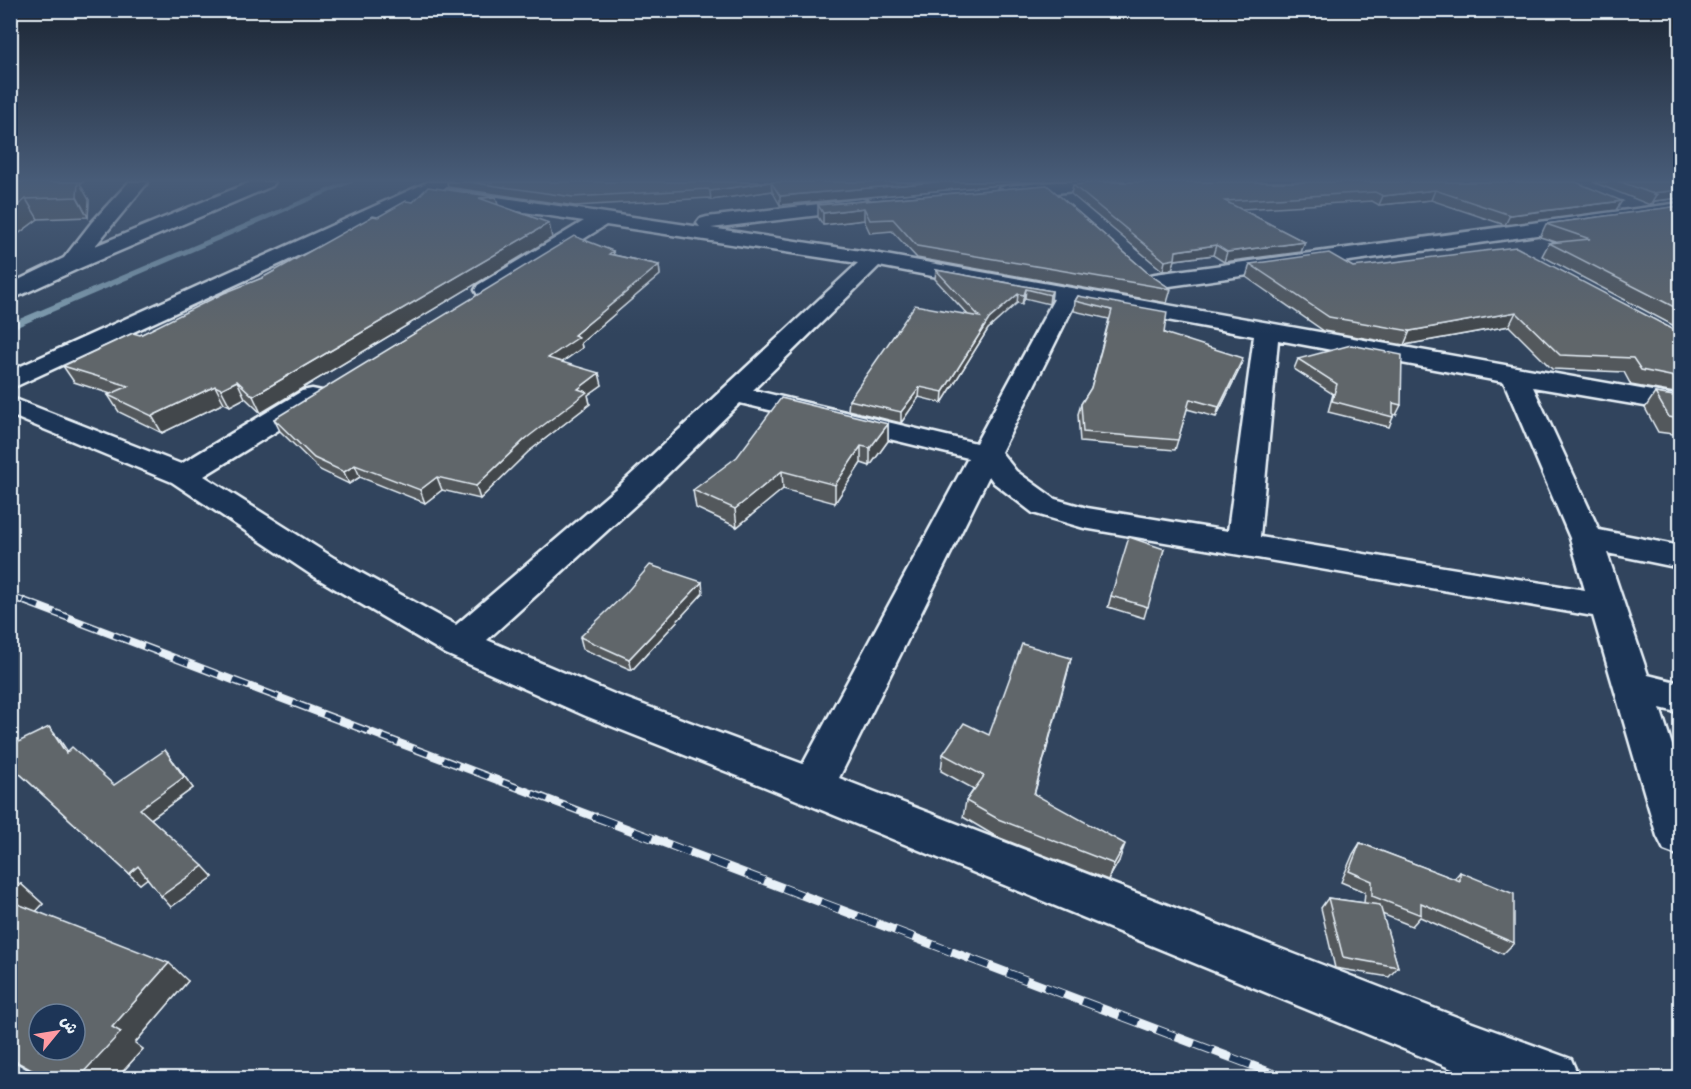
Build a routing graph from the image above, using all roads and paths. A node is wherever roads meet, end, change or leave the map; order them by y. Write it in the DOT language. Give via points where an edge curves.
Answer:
graph roads {
  1 [pos="94,233"];
  2 [pos="144,233"];
  3 [pos="331,233"];
  4 [pos="579,233"];
  5 [pos="699,233"];
  6 [pos="1507,233"];
  7 [pos="1484,236"];
  8 [pos="1515,252"];
  9 [pos="874,259"];
  10 [pos="72,263"];
  11 [pos="1138,265"];
  12 [pos="1155,281"];
  13 [pos="10,293"];
  14 [pos="1068,294"];
  15 [pos="465,303"];
  16 [pos="1202,318"];
  17 [pos="1267,330"];
  18 [pos="1515,376"];
  19 [pos="10,381"];
  20 [pos="334,383"];
  21 [pos="733,393"];
  22 [pos="1680,404"];
  23 [pos="10,405"];
  24 [pos="987,454"];
  25 [pos="183,476"];
  26 [pos="1586,538"];
  27 [pos="1243,545"];
  28 [pos="1680,557"];
  29 [pos="1608,606"];
  30 [pos="459,644"];
  31 [pos="1635,687"];
  32 [pos="1680,698"];
  33 [pos="813,787"];
  34 [pos="1680,837"];
  35 [pos="1552,1078"];
  1 -- 10 [label="street"];
  2 -- 10 [label="street"];
  3 -- 19 [label="street"];
  4 -- 15 [label="street"];
  5 -- 9 [label="street"];
  6 -- 7 [label="street"];
  7 -- 8 [label="street"];
  7 -- 12 [label="street"];
  9 -- 14 [label="street"];
  9 -- 21 [label="street"];
  10 -- 13 [label="street"];
  11 -- 12 [label="street"];
  12 -- 16 [label="street"];
  14 -- 16 [label="street"];
  14 -- 24 [label="street"];
  16 -- 17 [label="street"];
  17 -- 18 [label="street"];
  17 -- 27 [label="street"];
  18 -- 22 [label="street"];
  18 -- 26 [label="street"];
  20 -- 25 [label="street"];
  21 -- 24 [label="street"];
  21 -- 30 [label="street" via="633,491"];
  23 -- 25 [label="street"];
  24 -- 27 [label="street" via="1005,477 1044,506 1095,520"];
  24 -- 33 [label="street"];
  25 -- 30 [label="street" via="322,566"];
  26 -- 28 [label="street"];
  26 -- 29 [label="street"];
  27 -- 29 [label="street"];
  29 -- 31 [label="street"];
  30 -- 33 [label="street" via="600,705"];
  31 -- 32 [label="street"];
  31 -- 34 [label="street"];
  33 -- 35 [label="street"];
}
